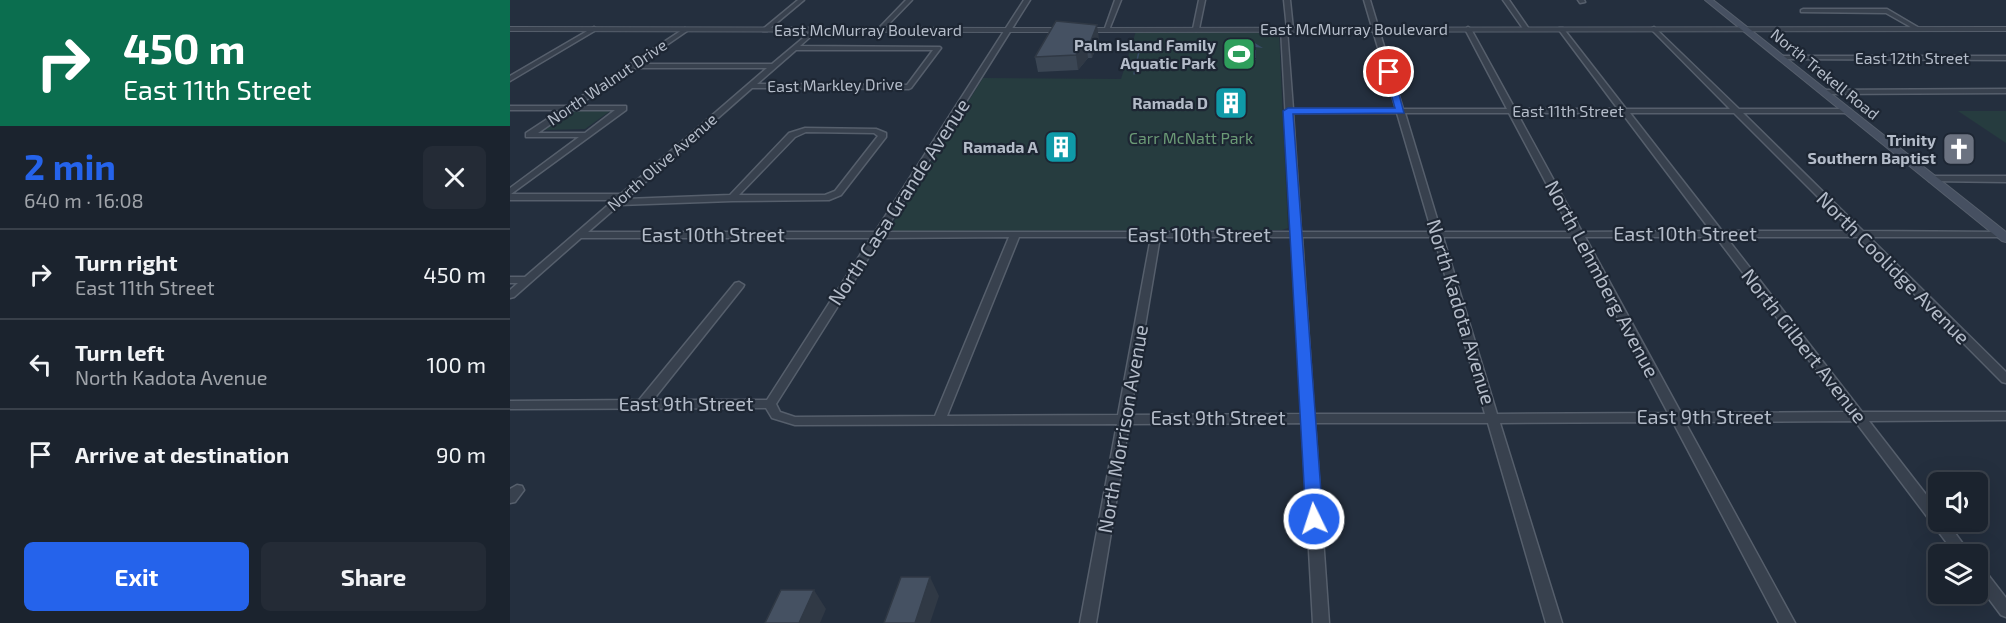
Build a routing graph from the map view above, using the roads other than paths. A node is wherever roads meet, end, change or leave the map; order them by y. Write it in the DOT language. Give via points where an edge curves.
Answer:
graph roads {
  1 [pos="801,0"];
  2 [pos="909,0"];
  3 [pos="1027,0"];
  4 [pos="1118,0"];
  5 [pos="1202,0"];
  6 [pos="1287,0"];
  7 [pos="1367,0"];
  8 [pos="1506,0"];
  9 [pos="1709,0"];
  10 [pos="1803,11"];
  11 [pos="510,29"];
  12 [pos="1196,29"];
  13 [pos="1287,29"];
  14 [pos="1377,29"];
  15 [pos="1468,29"];
  16 [pos="1526,29"];
  17 [pos="1561,29"];
  18 [pos="1653,29"];
  19 [pos="1746,29"];
  20 [pos="1918,29"];
  21 [pos="2006,29"];
  22 [pos="594,30"];
  23 [pos="685,30"];
  24 [pos="765,30"];
  25 [pos="815,30"];
  26 [pos="880,30"];
  27 [pos="1009,30"];
  28 [pos="1106,30"];
  29 [pos="794,48"];
  30 [pos="1782,58"];
  31 [pos="2006,58"];
  32 [pos="630,66"];
  33 [pos="773,66"];
  34 [pos="510,79"];
  35 [pos="750,86"];
  36 [pos="2006,91"];
  37 [pos="1824,92"];
  38 [pos="510,108"];
  39 [pos="568,108"];
  40 [pos="1288,111"];
  41 [pos="1401,111"];
  42 [pos="1512,111"];
  43 [pos="1623,111"];
  44 [pos="1734,111"];
  45 [pos="1847,111"];
  46 [pos="586,135"];
  47 [pos="2006,178"];
  48 [pos="1932,179"];
  49 [pos="510,192"];
  50 [pos="510,197"];
  51 [pos="732,198"];
  52 [pos="620,199"];
  53 [pos="1437,234"];
  54 [pos="1577,234"];
  55 [pos="1717,234"];
  56 [pos="1859,234"];
  57 [pos="878,235"];
  58 [pos="1015,235"];
  59 [pos="1156,235"];
  60 [pos="1298,235"];
  61 [pos="578,236"];
  62 [pos="2003,236"];
  63 [pos="510,280"];
  64 [pos="528,280"];
  65 [pos="739,285"];
  66 [pos="510,295"];
  67 [pos="2006,379"];
  68 [pos="643,404"];
  69 [pos="770,404"];
  70 [pos="510,405"];
  71 [pos="1859,416"];
  72 [pos="2006,416"];
  73 [pos="1492,417"];
  74 [pos="1676,417"];
  75 [pos="1308,418"];
  76 [pos="1125,419"];
  77 [pos="939,420"];
  78 [pos="1928,507"];
  79 [pos="1947,532"];
  80 [pos="1957,544"];
  81 [pos="1988,586"];
  82 [pos="2006,610"];
  83 [pos="1088,623"];
  84 [pos="1321,623"];
  85 [pos="1554,623"];
  86 [pos="1787,623"];
  1 -- 24 [label="street"];
  2 -- 26 [label="street"];
  3 -- 27 [label="street, North Casa Grande Avenue"];
  4 -- 28 [label="street"];
  5 -- 12 [label="street"];
  6 -- 13 [label="street"];
  7 -- 14 [label="street, North Kadota Avenue"];
  8 -- 16 [label="street"];
  9 -- 19 [label="main road, North Trekell Road"];
  10 -- 20 [label="street" via="1887,11"];
  11 -- 22 [label="street, East McMurray Boulevard"];
  12 -- 13 [label="street, East McMurray Boulevard"];
  12 -- 28 [label="street, East McMurray Boulevard"];
  13 -- 14 [label="street, East McMurray Boulevard"];
  13 -- 40 [label="street"];
  14 -- 15 [label="street, East McMurray Boulevard"];
  14 -- 41 [label="street, North Kadota Avenue"];
  15 -- 16 [label="street, East McMurray Boulevard"];
  15 -- 42 [label="street, North Lehmberg Avenue"];
  16 -- 17 [label="street, East McMurray Boulevard"];
  17 -- 18 [label="street, East McMurray Boulevard"];
  17 -- 43 [label="street, North Gilbert Avenue"];
  18 -- 19 [label="street, East McMurray Boulevard"];
  18 -- 44 [label="street, North Coolidge Avenue"];
  19 -- 20 [label="street, East McMurray Boulevard"];
  19 -- 30 [label="main road, North Trekell Road"];
  20 -- 21 [label="street, East McMurray Boulevard"];
  22 -- 23 [label="street, East McMurray Boulevard"];
  22 -- 34 [label="street"];
  23 -- 24 [label="street, East McMurray Boulevard"];
  23 -- 32 [label="street, North Walnut Drive"];
  24 -- 25 [label="street, East McMurray Boulevard"];
  25 -- 26 [label="street, East McMurray Boulevard"];
  25 -- 29 [label="street, North Olive Avenue"];
  26 -- 27 [label="street, East McMurray Boulevard"];
  27 -- 28 [label="street, East McMurray Boulevard"];
  27 -- 57 [label="street, North Casa Grande Avenue"];
  29 -- 33 [label="street, North Olive Avenue"];
  29 -- 35 [label="street, East Markley Drive" via="938,48 909,87"];
  30 -- 31 [label="street, East 12th Street"];
  30 -- 37 [label="main road, North Trekell Road"];
  32 -- 33 [label="street"];
  32 -- 39 [label="street, North Walnut Drive"];
  33 -- 35 [label="street, North Olive Avenue"];
  35 -- 52 [label="street, North Olive Avenue"];
  36 -- 37 [label="street"];
  37 -- 45 [label="main road, North Trekell Road"];
  38 -- 39 [label="street"];
  39 -- 46 [label="street, North Walnut Drive" via="623,108"];
  39 -- 46 [label="street, North Walnut Drive" via="529,135"];
  40 -- 41 [label="street, East 11th Street"];
  40 -- 60 [label="street"];
  41 -- 42 [label="street, East 11th Street"];
  41 -- 53 [label="street, North Kadota Avenue"];
  42 -- 43 [label="street, East 11th Street"];
  42 -- 54 [label="street, North Lehmberg Avenue"];
  43 -- 44 [label="street, East 11th Street"];
  43 -- 55 [label="street, North Gilbert Avenue"];
  44 -- 45 [label="street, East 11th Street"];
  44 -- 56 [label="street, North Coolidge Avenue"];
  45 -- 48 [label="main road, North Trekell Road"];
  46 -- 49 [label="street, North Walnut Drive"];
  47 -- 48 [label="street"];
  48 -- 62 [label="main road, North Trekell Road"];
  50 -- 52 [label="street"];
  51 -- 51 [label="street" via="826,198 838,193 883,135 876,131 798,132"];
  51 -- 52 [label="street"];
  52 -- 61 [label="street, North Olive Avenue"];
  53 -- 54 [label="street, East 10th Street"];
  53 -- 60 [label="street, East 10th Street"];
  53 -- 73 [label="street, North Kadota Avenue"];
  54 -- 55 [label="street, East 10th Street"];
  54 -- 74 [label="street, North Lehmberg Avenue"];
  55 -- 56 [label="street, East 10th Street"];
  55 -- 71 [label="street, North Gilbert Avenue"];
  56 -- 62 [label="street, East 10th Street"];
  56 -- 67 [label="street, North Coolidge Avenue"];
  57 -- 58 [label="street, East 10th Street"];
  57 -- 61 [label="street, East 10th Street"];
  57 -- 69 [label="street, North Casa Grande Avenue"];
  58 -- 59 [label="street, East 10th Street"];
  58 -- 77 [label="street"];
  59 -- 60 [label="street, East 10th Street"];
  59 -- 76 [label="street, North Morrison Avenue"];
  60 -- 75 [label="street"];
  61 -- 64 [label="street, North Olive Avenue"];
  63 -- 64 [label="street"];
  64 -- 66 [label="street, North Olive Avenue"];
  65 -- 68 [label="street"];
  68 -- 69 [label="street, East 9th Street"];
  68 -- 70 [label="street, East 9th Street"];
  69 -- 77 [label="street, East 9th Street" via="777,415 795,421"];
  71 -- 72 [label="street, East 9th Street"];
  71 -- 74 [label="street, East 9th Street"];
  71 -- 78 [label="street, North Gilbert Avenue"];
  73 -- 74 [label="street, East 9th Street"];
  73 -- 75 [label="street, East 9th Street"];
  73 -- 85 [label="street, North Kadota Avenue"];
  74 -- 86 [label="street, North Lehmberg Avenue"];
  75 -- 76 [label="street, East 9th Street"];
  75 -- 84 [label="street"];
  76 -- 77 [label="street, East 9th Street"];
  76 -- 83 [label="street, North Morrison Avenue"];
  79 -- 80 [label="street, North Gilbert Avenue"];
  81 -- 82 [label="street"];
}
